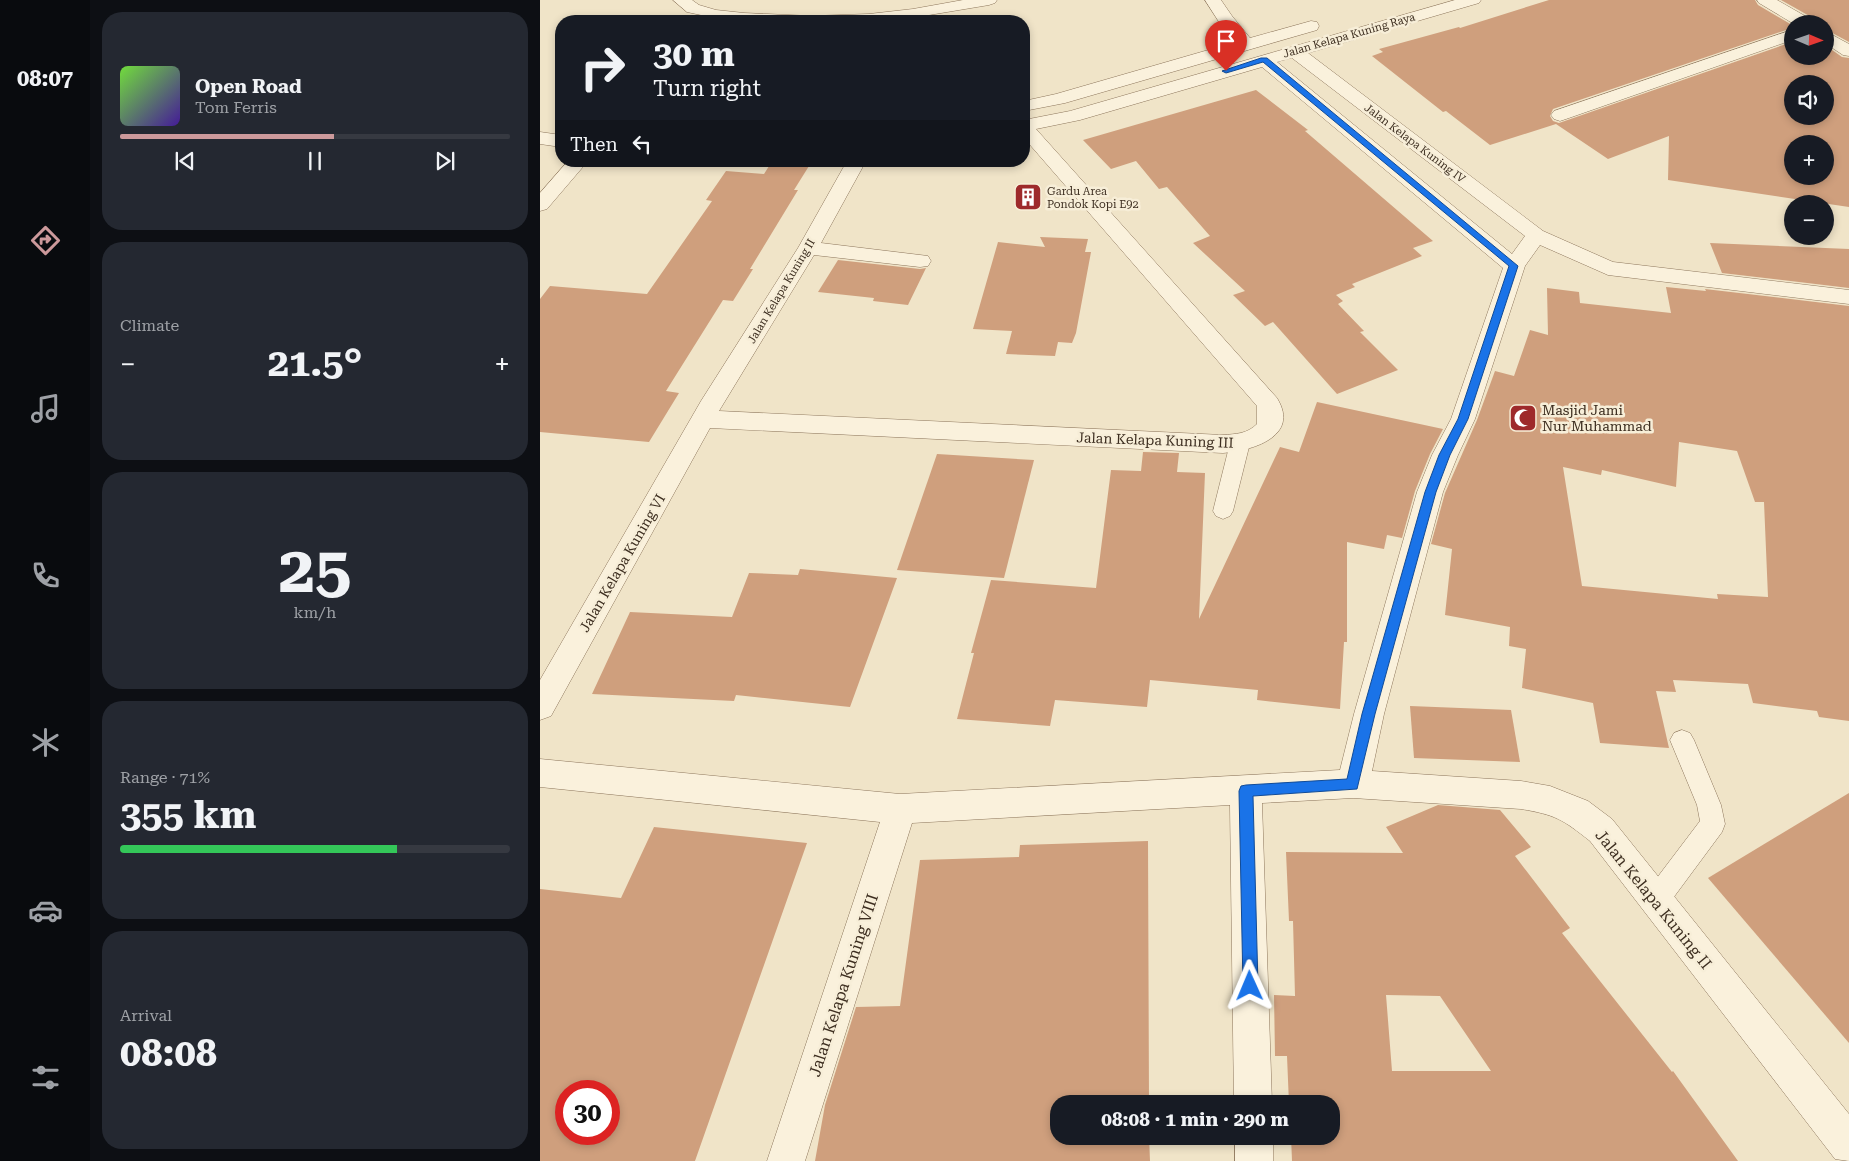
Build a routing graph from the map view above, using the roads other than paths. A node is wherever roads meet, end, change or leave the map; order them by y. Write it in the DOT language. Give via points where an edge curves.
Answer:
graph roads {
  1 [pos="681,0"];
  2 [pos="989,0"];
  3 [pos="1213,0"];
  4 [pos="1473,0"];
  5 [pos="1766,0"];
  6 [pos="716,15"];
  7 [pos="899,15"];
  8 [pos="1791,15"];
  9 [pos="1330,21"];
  10 [pos="1784,38"];
  11 [pos="1834,42"];
  12 [pos="1246,44"];
  13 [pos="1294,51"];
  14 [pos="1849,51"];
  15 [pos="1264,60"];
  16 [pos="1030,105"];
  17 [pos="1560,115"];
  18 [pos="1030,125"];
  19 [pos="1030,133"];
  20 [pos="540,138"];
  21 [pos="555,140"];
  22 [pos="574,167"];
  23 [pos="854,167"];
  24 [pos="540,205"];
  25 [pos="1536,235"];
  26 [pos="808,248"];
  27 [pos="920,261"];
  28 [pos="1514,266"];
  29 [pos="1849,297"];
  30 [pos="704,419"];
  31 [pos="1240,443"];
  32 [pos="1223,511"];
  33 [pos="540,707"];
  34 [pos="1682,740"];
  35 [pos="540,773"];
  36 [pos="1352,784"];
  37 [pos="1246,791"];
  38 [pos="900,809"];
  39 [pos="1656,900"];
  40 [pos="1253,1095"];
  41 [pos="1254,1145"];
  42 [pos="1849,1145"];
  43 [pos="786,1161"];
  44 [pos="1254,1161"];
  1 -- 6 [label="street" via="697,12"];
  2 -- 7 [label="street"];
  3 -- 12 [label="street"];
  4 -- 13 [label="street, Jalan Kelapa Kuning Raya"];
  5 -- 8 [label="street"];
  9 -- 12 [label="street, Jalan Kelapa Kuning Raya"];
  10 -- 17 [label="street"];
  11 -- 14 [label="street"];
  12 -- 16 [label="street, Jalan Kelapa Kuning Raya" via="1060,99"];
  13 -- 15 [label="street, Jalan Kelapa Kuning Raya"];
  13 -- 25 [label="street, Jalan Kelapa Kuning IV"];
  15 -- 18 [label="street, Jalan Kelapa Kuning Raya" via="1073,116"];
  15 -- 28 [label="street"];
  19 -- 31 [label="street, Jalan Kelapa Kuning III" via="1269,404 1272,414 1270,426 1253,440"];
  20 -- 21 [label="street"];
  22 -- 24 [label="street"];
  23 -- 26 [label="street, Jalan Kelapa Kuning II"];
  25 -- 28 [label="street"];
  25 -- 29 [label="street, Jalan Kelapa Kuning IV" via="1608,268"];
  26 -- 27 [label="street"];
  26 -- 30 [label="street, Jalan Kelapa Kuning II"];
  28 -- 36 [label="street" via="1463,419 1430,492"];
  30 -- 31 [label="street, Jalan Kelapa Kuning III"];
  30 -- 33 [label="street, Jalan Kelapa Kuning VI"];
  31 -- 32 [label="lane"];
  34 -- 39 [label="lane" via="1714,824"];
  35 -- 38 [label="street, Jalan Kelapa Kuning II"];
  36 -- 37 [label="street, Jalan Kelapa Kuning II"];
  36 -- 39 [label="street, Jalan Kelapa Kuning II" via="1521,795 1550,800 1577,811 1601,830"];
  37 -- 38 [label="street, Jalan Kelapa Kuning II"];
  37 -- 40 [label="street"];
  38 -- 43 [label="street, Jalan Kelapa Kuning VIII"];
  39 -- 42 [label="street, Jalan Kelapa Kuning II"];
  41 -- 44 [label="street"];
}
